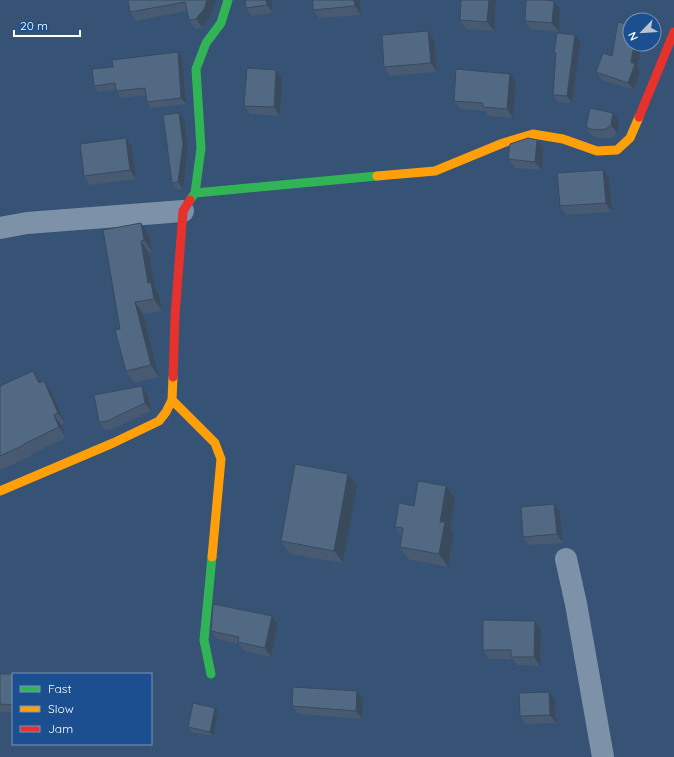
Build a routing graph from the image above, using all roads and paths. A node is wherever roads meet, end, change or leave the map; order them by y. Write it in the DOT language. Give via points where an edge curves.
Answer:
graph roads {
  1 [pos="228,0"];
  2 [pos="674,32"];
  3 [pos="194,193"];
  4 [pos="183,211"];
  5 [pos="0,228"];
  6 [pos="172,400"];
  7 [pos="0,491"];
  8 [pos="566,559"];
  9 [pos="211,674"];
  10 [pos="603,757"];
  1 -- 3 [label="street" via="221,23 206,43 196,69 201,148"];
  2 -- 3 [label="street" via="630,138 617,150 597,151 563,139 533,134 503,143 435,171"];
  3 -- 4 [label="street"];
  4 -- 5 [label="street" via="27,223"];
  4 -- 6 [label="street"];
  6 -- 7 [label="street" via="159,421"];
  6 -- 9 [label="street" via="216,443 221,459 204,640"];
  8 -- 10 [label="street"];
}
